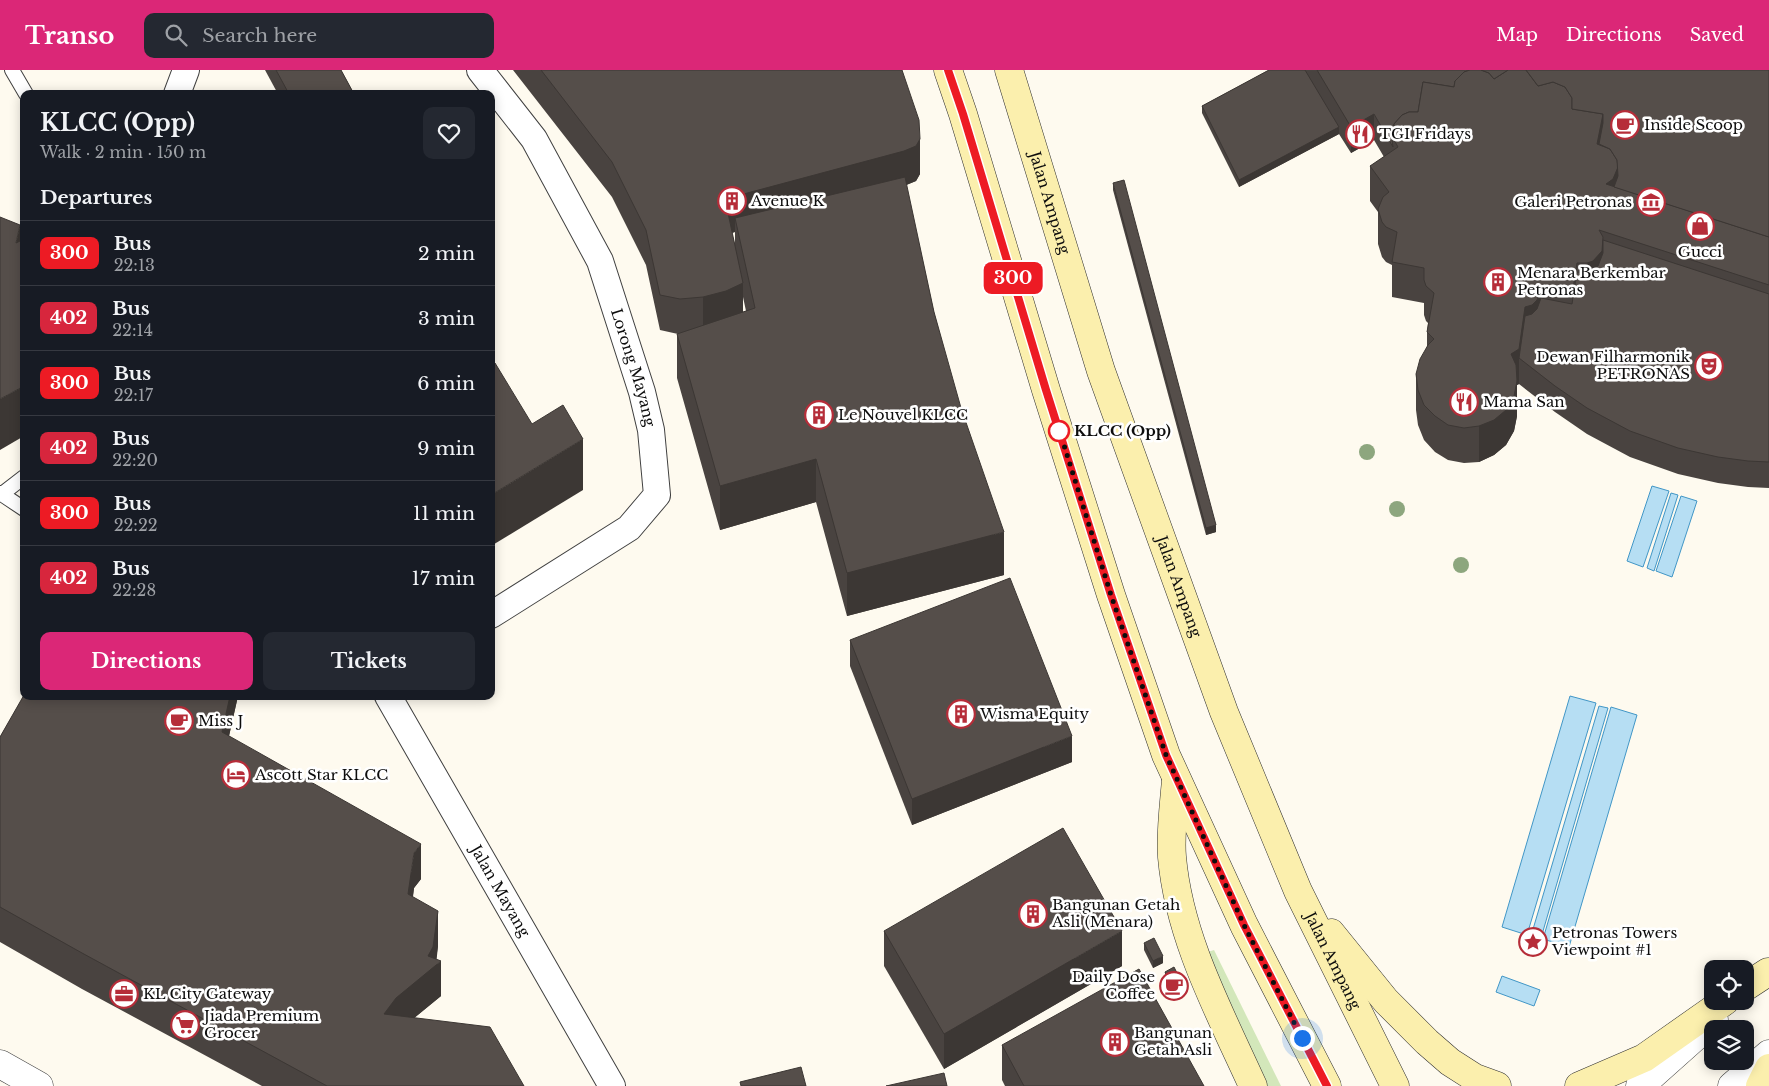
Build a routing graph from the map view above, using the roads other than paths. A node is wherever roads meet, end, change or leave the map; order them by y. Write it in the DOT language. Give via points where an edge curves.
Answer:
graph roads {
  1 [pos="12,70"];
  2 [pos="186,70"];
  3 [pos="480,70"];
  4 [pos="948,70"];
  5 [pos="1009,70"];
  6 [pos="24,90"];
  7 [pos="178,90"];
  8 [pos="20,480"];
  9 [pos="1,493"];
  10 [pos="20,507"];
  11 [pos="495,612"];
  12 [pos="390,700"];
  13 [pos="1176,777"];
  14 [pos="1298,891"];
  15 [pos="1768,971"];
  16 [pos="1754,981"];
  17 [pos="1754,984"];
  18 [pos="1712,1010"];
  19 [pos="1725,1010"];
  20 [pos="1769,1054"];
  21 [pos="0,1064"];
  22 [pos="1769,1068"];
  23 [pos="39,1086"];
  24 [pos="612,1086"];
  25 [pos="1253,1086"];
  26 [pos="1327,1086"];
  27 [pos="1395,1086"];
  28 [pos="1497,1086"];
  29 [pos="1579,1086"];
  30 [pos="1640,1086"];
  31 [pos="1732,1086"];
  32 [pos="1760,1086"];
  1 -- 6 [label="lane"];
  2 -- 7 [label="street"];
  3 -- 11 [label="street, Lorong Mayang" via="534,139 600,261 642,392 649,421 657,495 629,528"];
  4 -- 13 [label="main road" via="1111,595"];
  5 -- 14 [label="main road, Jalan Ampang" via="1101,371 1224,712"];
  8 -- 9 [label="lane"];
  9 -- 10 [label="lane"];
  12 -- 24 [label="street, Jalan Mayang"];
  13 -- 25 [label="main road" via="1172,855 1178,899 1200,968"];
  13 -- 26 [label="main road" via="1244,925"];
  14 -- 27 [label="main road, Jalan Ampang"];
  14 -- 28 [label="main road" via="1386,1001 1410,1026 1450,1062 1475,1078"];
  15 -- 16 [label="main road"];
  15 -- 17 [label="street"];
  18 -- 29 [label="main road" via="1644,1058"];
  19 -- 30 [label="street"];
  20 -- 31 [label="street"];
  21 -- 23 [label="street"];
  22 -- 32 [label="main road"];
}
